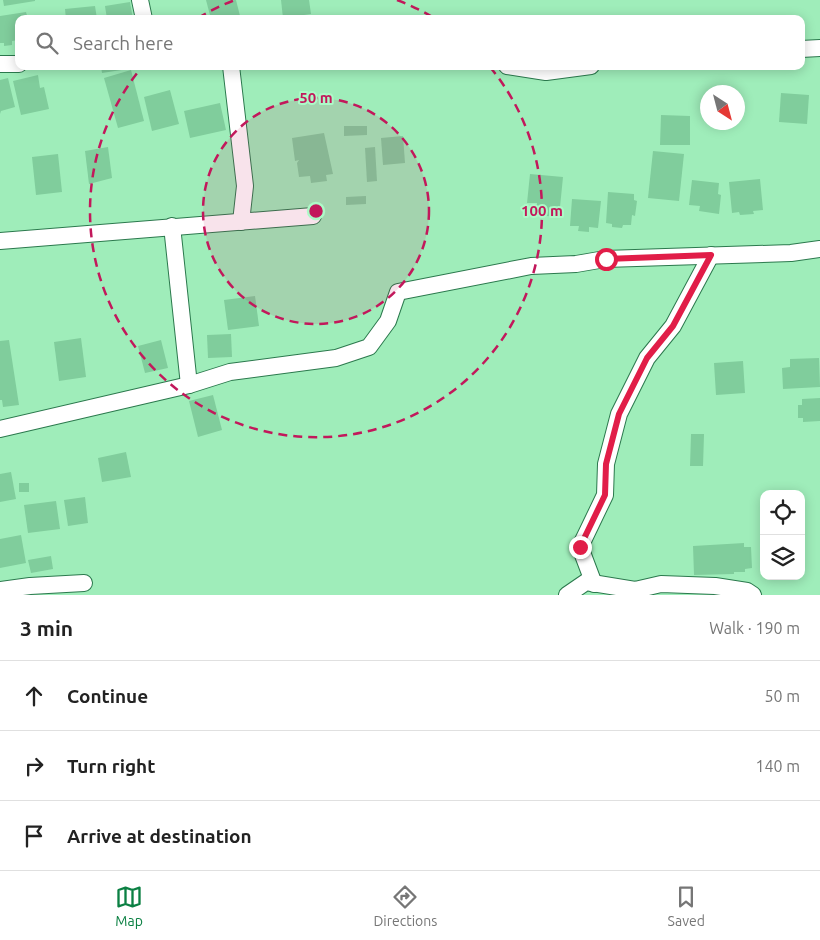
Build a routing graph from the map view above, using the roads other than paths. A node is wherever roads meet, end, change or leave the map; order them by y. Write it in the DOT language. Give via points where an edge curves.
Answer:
graph roads {
  1 [pos="140,0"];
  2 [pos="143,15"];
  3 [pos="820,48"];
  4 [pos="805,49"];
  5 [pos="0,64"];
  6 [pos="15,64"];
  7 [pos="231,70"];
  8 [pos="533,70"];
  9 [pos="561,70"];
  10 [pos="313,216"];
  11 [pos="241,222"];
  12 [pos="172,226"];
  13 [pos="0,241"];
  14 [pos="820,249"];
  15 [pos="711,255"];
  16 [pos="189,385"];
  17 [pos="0,429"];
  18 [pos="84,583"];
  19 [pos="594,584"];
  20 [pos="0,590"];
  21 [pos="567,595"];
  22 [pos="753,595"];
  1 -- 2 [label="street"];
  3 -- 4 [label="street"];
  5 -- 6 [label="street"];
  7 -- 11 [label="street" via="245,186"];
  8 -- 9 [label="street"];
  10 -- 11 [label="street"];
  11 -- 12 [label="street"];
  12 -- 13 [label="street"];
  12 -- 16 [label="street"];
  14 -- 15 [label="street"];
  15 -- 16 [label="street" via="531,266 398,292 388,321 369,347 336,358 230,372"];
  15 -- 19 [label="street" via="673,326 647,358 619,414 606,464 605,495 580,547"];
  16 -- 17 [label="street"];
  18 -- 20 [label="street"];
  19 -- 21 [label="street" via="586,582"];
  19 -- 22 [label="street" via="634,590 661,584 715,586 747,591"];
}
